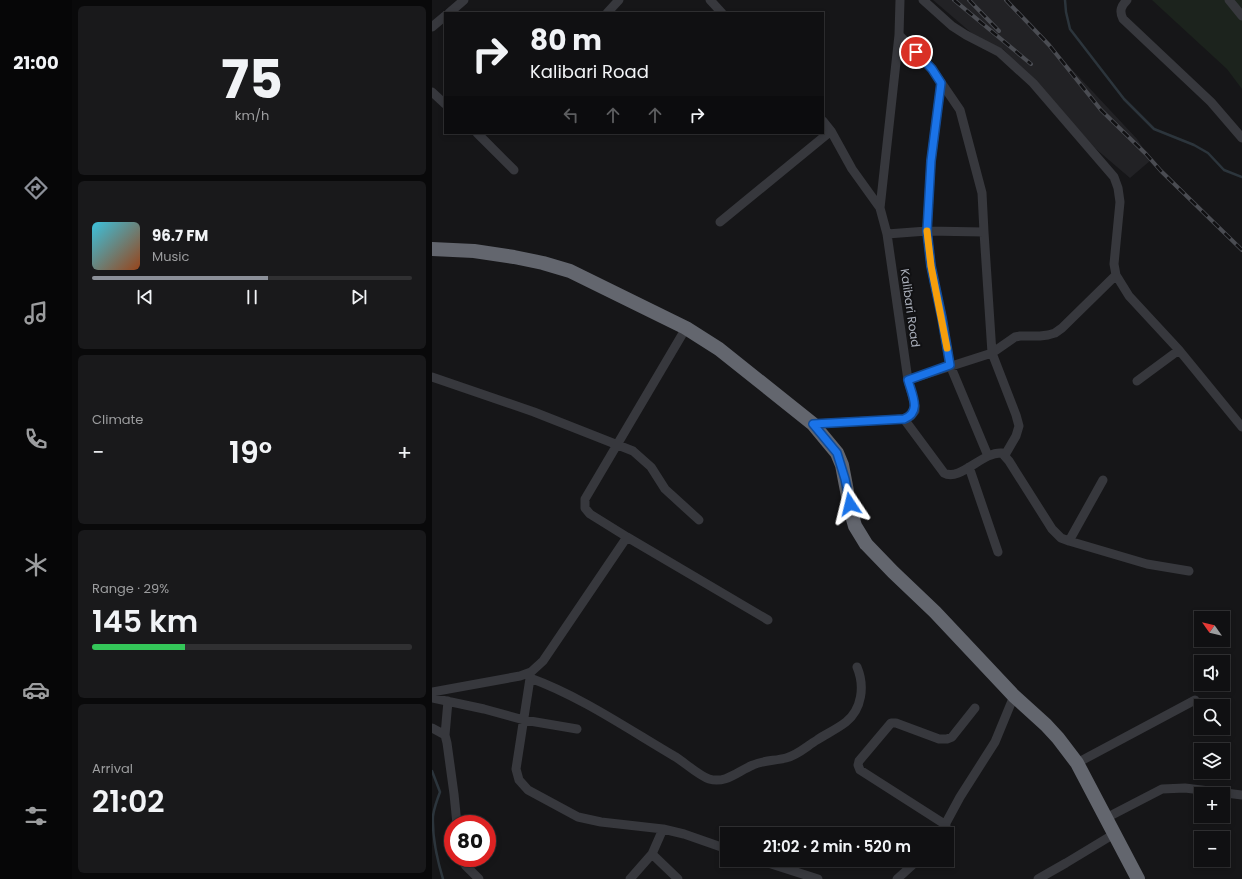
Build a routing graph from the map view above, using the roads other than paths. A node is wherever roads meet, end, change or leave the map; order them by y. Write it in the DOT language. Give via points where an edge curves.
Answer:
graph roads {
  1 [pos="464,0"];
  2 [pos="619,0"];
  3 [pos="710,0"];
  4 [pos="900,0"];
  5 [pos="923,0"];
  6 [pos="1127,0"];
  7 [pos="1229,0"];
  8 [pos="450,12"];
  9 [pos="608,12"];
  10 [pos="721,12"];
  11 [pos="1242,16"];
  12 [pos="444,17"];
  13 [pos="432,27"];
  14 [pos="899,35"];
  15 [pos="941,83"];
  16 [pos="432,92"];
  17 [pos="444,103"];
  18 [pos="824,122"];
  19 [pos="831,131"];
  20 [pos="478,134"];
  21 [pos="1242,138"];
  22 [pos="514,170"];
  23 [pos="880,208"];
  24 [pos="720,222"];
  25 [pos="927,231"];
  26 [pos="984,232"];
  27 [pos="887,234"];
  28 [pos="432,249"];
  29 [pos="1116,275"];
  30 [pos="686,328"];
  31 [pos="1179,350"];
  32 [pos="992,353"];
  33 [pos="950,365"];
  34 [pos="432,377"];
  35 [pos="908,380"];
  36 [pos="1137,382"];
  37 [pos="904,419"];
  38 [pos="813,424"];
  39 [pos="1242,427"];
  40 [pos="618,444"];
  41 [pos="988,456"];
  42 [pos="1005,456"];
  43 [pos="969,467"];
  44 [pos="1103,480"];
  45 [pos="699,520"];
  46 [pos="627,537"];
  47 [pos="1069,541"];
  48 [pos="998,552"];
  49 [pos="1189,571"];
  50 [pos="768,620"];
  51 [pos="857,668"];
  52 [pos="530,675"];
  53 [pos="432,692"];
  54 [pos="1014,696"];
  55 [pos="432,698"];
  56 [pos="1194,700"];
  57 [pos="448,701"];
  58 [pos="975,708"];
  59 [pos="524,720"];
  60 [pos="432,728"];
  61 [pos="577,729"];
  62 [pos="445,735"];
  63 [pos="1077,763"];
  64 [pos="1242,795"];
  65 [pos="456,815"];
  66 [pos="1106,818"];
  67 [pos="946,825"];
  68 [pos="663,829"];
  69 [pos="1114,834"];
  70 [pos="720,847"];
  71 [pos="652,854"];
  72 [pos="467,867"];
  73 [pos="781,867"];
  74 [pos="910,867"];
  75 [pos="479,879"];
  76 [pos="630,879"];
  77 [pos="678,879"];
  78 [pos="818,879"];
  79 [pos="897,879"];
  80 [pos="1038,879"];
  81 [pos="1138,879"];
  1 -- 8 [label="street"];
  2 -- 9 [label="street"];
  3 -- 10 [label="street"];
  4 -- 14 [label="street"];
  5 -- 29 [label="street" via="952,26 999,52 1033,83 1114,177 1120,202 1114,264"];
  6 -- 21 [label="street" via="1121,6 1122,19 1211,102"];
  7 -- 11 [label="street"];
  12 -- 13 [label="street"];
  14 -- 15 [label="street" via="923,58"];
  14 -- 23 [label="street"];
  15 -- 25 [label="street" via="931,161"];
  15 -- 26 [label="street" via="960,110 982,192"];
  16 -- 17 [label="street"];
  18 -- 19 [label="street, Kalibari Road"];
  19 -- 23 [label="street, Kalibari Road" via="852,169"];
  19 -- 24 [label="street"];
  20 -- 22 [label="street"];
  23 -- 27 [label="street, Kalibari Road"];
  25 -- 26 [label="street"];
  25 -- 27 [label="street"];
  25 -- 33 [label="street"];
  26 -- 32 [label="street"];
  27 -- 35 [label="street, Kalibari Road"];
  28 -- 30 [label="highway" via="474,251 514,257 563,269"];
  29 -- 31 [label="street" via="1129,296"];
  29 -- 32 [label="street" via="1055,333 1020,336"];
  30 -- 38 [label="highway" via="719,349"];
  30 -- 40 [label="street"];
  31 -- 36 [label="street"];
  31 -- 39 [label="street"];
  32 -- 33 [label="street"];
  32 -- 42 [label="street" via="1019,426"];
  33 -- 35 [label="street"];
  33 -- 41 [label="street"];
  34 -- 40 [label="street"];
  35 -- 37 [label="street, Kalibari Road" via="915,406 911,416"];
  37 -- 38 [label="street"];
  37 -- 43 [label="street" via="948,476"];
  38 -- 54 [label="highway" via="837,453 855,526 866,544"];
  40 -- 45 [label="street" via="644,459 665,489"];
  40 -- 46 [label="street" via="585,499 585,508 590,514"];
  41 -- 42 [label="street" via="998,453"];
  41 -- 43 [label="street"];
  42 -- 47 [label="street" via="1052,529 1061,538"];
  43 -- 48 [label="street"];
  44 -- 47 [label="street"];
  46 -- 50 [label="street"];
  46 -- 52 [label="street" via="543,661"];
  47 -- 49 [label="street" via="1147,564"];
  51 -- 52 [label="street" via="862,683 860,701 857,709 845,723 797,754 752,765 727,779 718,781 707,779 680,759"];
  52 -- 53 [label="street"];
  52 -- 59 [label="street"];
  54 -- 63 [label="highway" via="1050,730"];
  54 -- 67 [label="street" via="995,742 960,797"];
  55 -- 57 [label="street"];
  56 -- 63 [label="street"];
  57 -- 59 [label="street"];
  57 -- 62 [label="street"];
  58 -- 67 [label="street" via="952,737 947,739 896,723 891,724 859,761 860,770"];
  59 -- 61 [label="street"];
  59 -- 68 [label="street" via="516,769 519,780 528,790 578,817"];
  60 -- 62 [label="street"];
  62 -- 65 [label="street"];
  63 -- 66 [label="highway"];
  64 -- 66 [label="street" via="1185,788 1162,790"];
  66 -- 69 [label="highway"];
  68 -- 70 [label="street"];
  68 -- 71 [label="street"];
  69 -- 80 [label="street"];
  69 -- 81 [label="highway"];
  71 -- 76 [label="street"];
  71 -- 77 [label="street"];
  72 -- 75 [label="street"];
  73 -- 78 [label="street"];
  74 -- 79 [label="street"];
}
